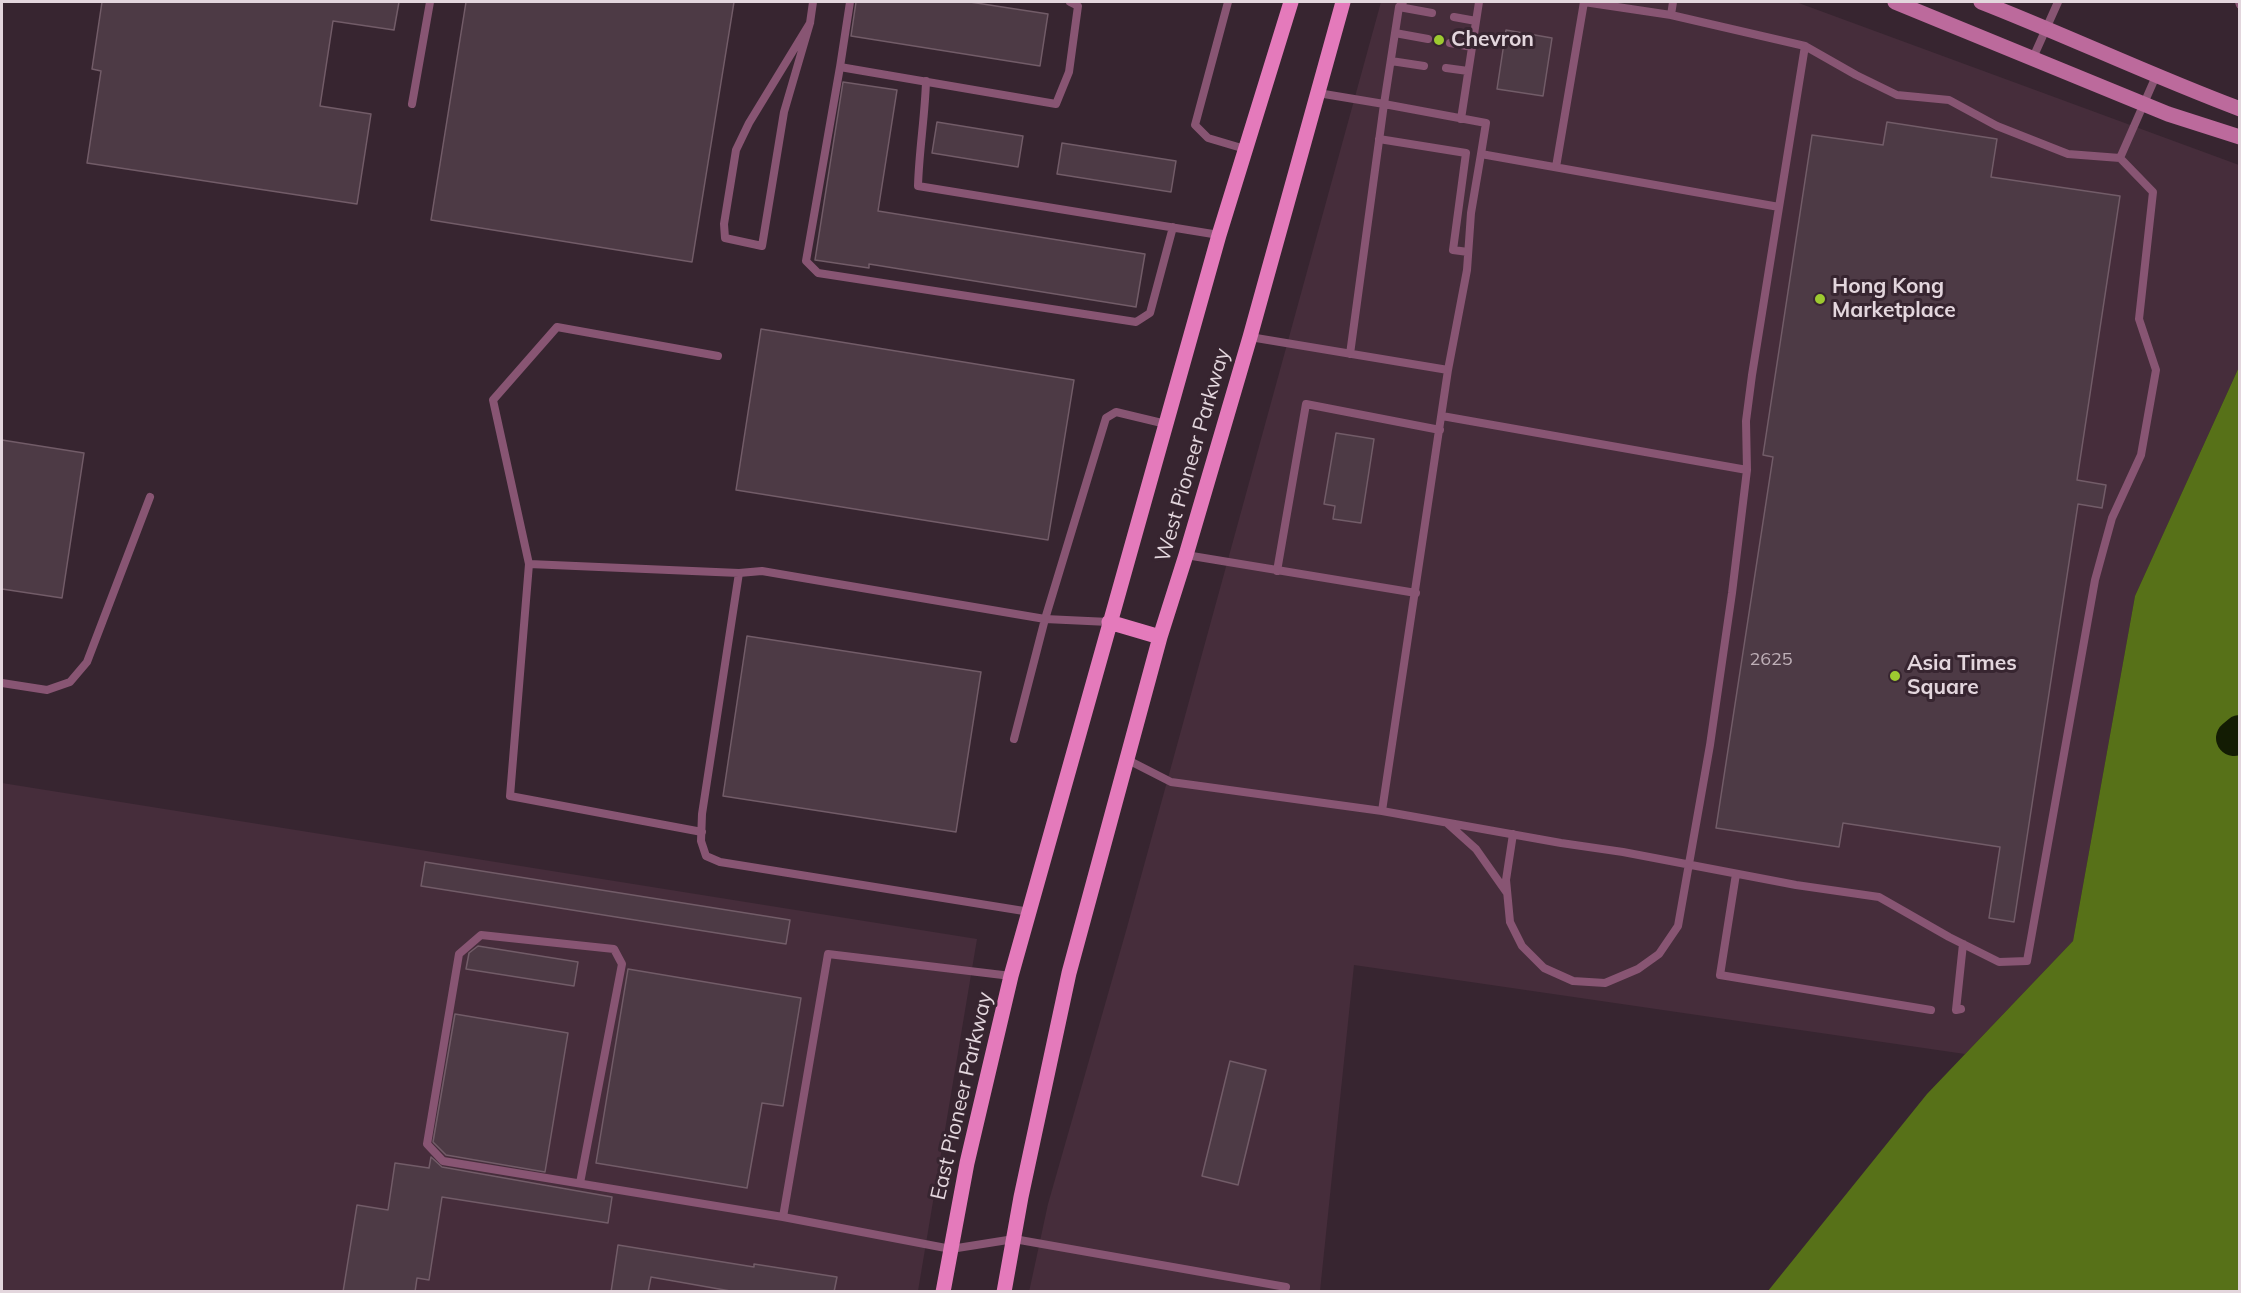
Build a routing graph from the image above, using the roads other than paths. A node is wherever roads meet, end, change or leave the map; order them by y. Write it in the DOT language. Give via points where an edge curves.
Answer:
graph roads {
  1 [pos="430,2"];
  2 [pos="813,2"];
  3 [pos="850,2"];
  4 [pos="1070,2"];
  5 [pos="1228,2"];
  6 [pos="1291,2"];
  7 [pos="1479,2"];
  8 [pos="1584,2"];
  9 [pos="1673,2"];
  10 [pos="1894,2"];
  11 [pos="1982,2"];
  12 [pos="2058,2"];
  13 [pos="1078,4"];
  14 [pos="1401,4"];
  15 [pos="1343,6"];
  16 [pos="1432,13"];
  17 [pos="1671,15"];
  18 [pos="1454,17"];
  19 [pos="1476,21"];
  20 [pos="810,23"];
  21 [pos="2047,27"];
  22 [pos="1395,33"];
  23 [pos="1428,39"];
  24 [pos="1450,43"];
  25 [pos="1805,46"];
  26 [pos="1472,47"];
  27 [pos="2032,60"];
  28 [pos="1391,61"];
  29 [pos="1424,66"];
  30 [pos="840,67"];
  31 [pos="1446,68"];
  32 [pos="1468,71"];
  33 [pos="2156,75"];
  34 [pos="926,81"];
  35 [pos="1318,93"];
  36 [pos="412,104"];
  37 [pos="1384,104"];
  38 [pos="2144,104"];
  39 [pos="2240,109"];
  40 [pos="1461,118"];
  41 [pos="2240,136"];
  42 [pos="1379,140"];
  43 [pos="1245,149"];
  44 [pos="1481,154"];
  45 [pos="2120,158"];
  46 [pos="1556,167"];
  47 [pos="1779,207"];
  48 [pos="1173,227"];
  49 [pos="1220,236"];
  50 [pos="1468,252"];
  51 [pos="1250,337"];
  52 [pos="1350,354"];
  53 [pos="718,356"];
  54 [pos="1448,370"];
  55 [pos="1442,416"];
  56 [pos="1167,424"];
  57 [pos="1440,430"];
  58 [pos="1747,470"];
  59 [pos="150,497"];
  60 [pos="1186,555"];
  61 [pos="529,564"];
  62 [pos="1277,571"];
  63 [pos="739,573"];
  64 [pos="1416,593"];
  65 [pos="1045,619"];
  66 [pos="1109,622"];
  67 [pos="1160,637"];
  68 [pos="2,683"];
  69 [pos="1014,739"];
  70 [pos="1126,759"];
  71 [pos="1382,811"];
  72 [pos="1445,822"];
  73 [pos="702,832"];
  74 [pos="1513,834"];
  75 [pos="1689,866"];
  76 [pos="1736,874"];
  77 [pos="1508,895"];
  78 [pos="1030,912"];
  79 [pos="1963,944"];
  80 [pos="1011,976"];
  81 [pos="1961,1009"];
  82 [pos="1931,1010"];
  83 [pos="580,1183"];
  84 [pos="783,1217"];
  85 [pos="1014,1239"];
  86 [pos="951,1249"];
  87 [pos="1286,1287"];
  88 [pos="943,1292"];
  89 [pos="1004,1292"];
  1 -- 36 [label="lane"];
  2 -- 20 [label="lane"];
  3 -- 30 [label="lane"];
  4 -- 13 [label="lane"];
  5 -- 43 [label="lane" via="1195,125 1208,138"];
  6 -- 43 [label="main road, West Pioneer Parkway"];
  7 -- 19 [label="lane"];
  8 -- 17 [label="lane"];
  8 -- 46 [label="lane"];
  9 -- 17 [label="lane"];
  10 -- 27 [label="main road"];
  11 -- 21 [label="main road"];
  12 -- 21 [label="lane"];
  13 -- 34 [label="lane" via="1069,72 1056,104"];
  14 -- 16 [label="lane"];
  14 -- 22 [label="lane"];
  15 -- 35 [label="main road, West Pioneer Parkway"];
  17 -- 25 [label="lane"];
  18 -- 19 [label="lane"];
  19 -- 26 [label="lane"];
  20 -- 20 [label="lane" via="736,150 723,224 725,238 762,246 784,112"];
  21 -- 27 [label="lane"];
  21 -- 33 [label="main road"];
  22 -- 23 [label="lane"];
  22 -- 28 [label="lane"];
  24 -- 26 [label="lane"];
  25 -- 45 [label="lane" via="1897,95 1949,100 1997,126 2068,154"];
  25 -- 47 [label="lane"];
  26 -- 32 [label="lane"];
  27 -- 38 [label="main road"];
  28 -- 29 [label="lane"];
  28 -- 37 [label="lane"];
  30 -- 34 [label="lane"];
  30 -- 48 [label="lane" via="806,261 818,273 1136,322 1150,313"];
  31 -- 32 [label="lane"];
  32 -- 40 [label="lane"];
  33 -- 38 [label="lane"];
  33 -- 39 [label="main road"];
  34 -- 48 [label="lane" via="918,186"];
  35 -- 37 [label="lane"];
  35 -- 51 [label="main road, West Pioneer Parkway"];
  37 -- 40 [label="lane"];
  37 -- 42 [label="lane"];
  38 -- 41 [label="main road"];
  38 -- 45 [label="lane"];
  40 -- 44 [label="lane" via="1486,123"];
  42 -- 50 [label="lane" via="1466,153 1453,250"];
  42 -- 52 [label="lane"];
  43 -- 49 [label="main road, West Pioneer Parkway"];
  44 -- 46 [label="lane"];
  44 -- 50 [label="lane"];
  45 -- 79 [label="lane" via="2153,192 2139,320 2156,370 2141,455 2112,518 2095,580 2027,961 1999,962"];
  46 -- 47 [label="lane"];
  47 -- 58 [label="lane" via="1746,421"];
  48 -- 49 [label="lane"];
  49 -- 56 [label="main road, West Pioneer Parkway"];
  50 -- 54 [label="lane"];
  51 -- 52 [label="lane"];
  51 -- 60 [label="main road, West Pioneer Parkway"];
  52 -- 54 [label="lane"];
  53 -- 61 [label="lane" via="557,327 493,400"];
  54 -- 55 [label="lane"];
  55 -- 57 [label="lane"];
  55 -- 58 [label="lane"];
  56 -- 65 [label="lane" via="1116,412 1106,418"];
  56 -- 66 [label="main road, West Pioneer Parkway"];
  57 -- 62 [label="lane" via="1306,404"];
  57 -- 64 [label="lane"];
  58 -- 75 [label="lane" via="1716,708"];
  59 -- 68 [label="lane" via="87,662 70,682 47,690"];
  60 -- 62 [label="lane"];
  60 -- 67 [label="main road, West Pioneer Parkway"];
  61 -- 63 [label="lane"];
  61 -- 73 [label="lane" via="510,796"];
  62 -- 64 [label="lane"];
  63 -- 65 [label="lane" via="762,571"];
  63 -- 73 [label="lane"];
  64 -- 71 [label="lane"];
  65 -- 66 [label="lane"];
  65 -- 69 [label="lane"];
  66 -- 67 [label="main road"];
  66 -- 78 [label="main road, West Pioneer Parkway"];
  67 -- 70 [label="main road, West Pioneer Parkway"];
  70 -- 71 [label="lane" via="1171,782"];
  70 -- 85 [label="main road, West Pioneer Parkway" via="1069,973"];
  71 -- 72 [label="lane"];
  72 -- 74 [label="lane"];
  72 -- 77 [label="lane" via="1476,849"];
  73 -- 78 [label="lane" via="706,856 720,862"];
  74 -- 75 [label="lane"];
  74 -- 77 [label="lane" via="1506,880"];
  75 -- 76 [label="lane"];
  75 -- 77 [label="lane" via="1678,926 1659,954 1638,969 1605,983 1573,981 1544,968 1522,946 1510,922"];
  76 -- 79 [label="lane" via="1879,897"];
  76 -- 82 [label="lane" via="1720,975"];
  78 -- 80 [label="main road, East Pioneer Parkway"];
  79 -- 81 [label="lane" via="1956,1010"];
  80 -- 84 [label="lane" via="828,954"];
  80 -- 86 [label="main road, East Pioneer Parkway"];
  83 -- 83 [label="lane" via="442,1161 427,1144 459,954 481,935 614,949 622,964"];
  83 -- 84 [label="lane"];
  84 -- 86 [label="lane"];
  85 -- 86 [label="lane"];
  85 -- 87 [label="lane"];
  85 -- 89 [label="main road"];
  86 -- 88 [label="main road, East Pioneer Parkway"];
}
